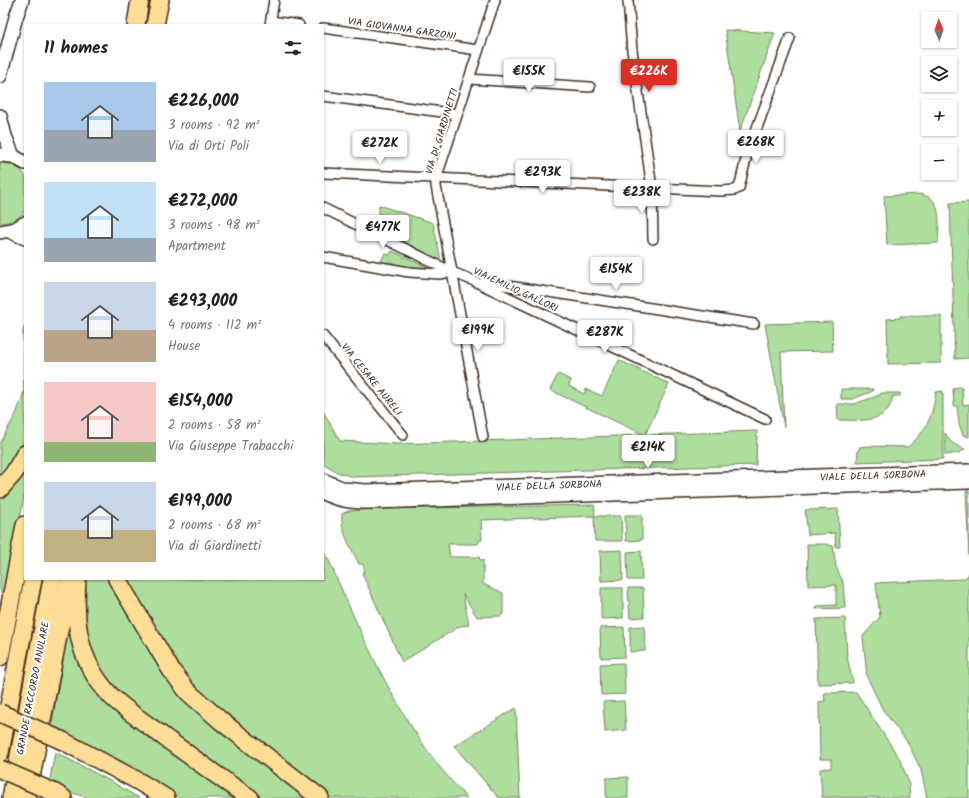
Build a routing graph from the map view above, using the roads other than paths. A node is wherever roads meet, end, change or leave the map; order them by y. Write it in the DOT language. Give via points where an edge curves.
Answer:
graph roads {
  1 [pos="22,0"];
  2 [pos="140,0"];
  3 [pos="160,0"];
  4 [pos="274,0"];
  5 [pos="495,0"];
  6 [pos="628,0"];
  7 [pos="270,23"];
  8 [pos="136,24"];
  9 [pos="155,24"];
  10 [pos="284,24"];
  11 [pos="324,28"];
  12 [pos="790,38"];
  13 [pos="478,50"];
  14 [pos="0,76"];
  15 [pos="469,78"];
  16 [pos="590,87"];
  17 [pos="324,96"];
  18 [pos="457,114"];
  19 [pos="0,116"];
  20 [pos="5,136"];
  21 [pos="0,149"];
  22 [pos="6,155"];
  23 [pos="24,164"];
  24 [pos="324,173"];
  25 [pos="436,179"];
  26 [pos="652,188"];
  27 [pos="324,208"];
  28 [pos="24,224"];
  29 [pos="4,232"];
  30 [pos="24,238"];
  31 [pos="653,239"];
  32 [pos="324,257"];
  33 [pos="452,272"];
  34 [pos="474,280"];
  35 [pos="754,324"];
  36 [pos="324,337"];
  37 [pos="765,419"];
  38 [pos="403,435"];
  39 [pos="483,437"];
  40 [pos="24,456"];
  41 [pos="969,471"];
  42 [pos="324,480"];
  43 [pos="969,482"];
  44 [pos="0,490"];
  45 [pos="324,493"];
  46 [pos="24,530"];
  47 [pos="33,580"];
  48 [pos="52,580"];
  49 [pos="69,580"];
  50 [pos="76,580"];
  51 [pos="118,580"];
  52 [pos="0,658"];
  53 [pos="0,713"];
  54 [pos="0,753"];
  55 [pos="0,769"];
  56 [pos="138,781"];
  57 [pos="55,793"];
  58 [pos="11,798"];
  59 [pos="28,798"];
  60 [pos="72,798"];
  61 [pos="166,798"];
  62 [pos="171,798"];
  63 [pos="250,798"];
  64 [pos="320,798"];
  1 -- 14 [label="street"];
  2 -- 8 [label="highway"];
  3 -- 9 [label="highway"];
  4 -- 7 [label="street"];
  5 -- 13 [label="street, VIA DI GIARDINETTI"];
  6 -- 26 [label="street" via="632,50"];
  7 -- 10 [label="street"];
  11 -- 13 [label="street, VIA GIOVANNA GARZONI"];
  12 -- 26 [label="street" via="747,155 739,188 721,191"];
  13 -- 15 [label="street, VIA DI GIARDINETTI"];
  15 -- 16 [label="street"];
  15 -- 18 [label="street, VIA DI GIARDINETTI"];
  17 -- 18 [label="street"];
  18 -- 25 [label="street, VIA DI GIARDINETTI"];
  19 -- 20 [label="street"];
  20 -- 21 [label="street"];
  20 -- 22 [label="street"];
  22 -- 23 [label="street"];
  24 -- 25 [label="street"];
  25 -- 26 [label="street"];
  25 -- 33 [label="street, VIA DI GIARDINETTI"];
  26 -- 31 [label="street"];
  27 -- 33 [label="street, VIA EMILIO GALLORI"];
  28 -- 29 [label="street"];
  29 -- 30 [label="street"];
  32 -- 33 [label="street" via="409,272"];
  33 -- 34 [label="street, VIA EMILIO GALLORI"];
  33 -- 39 [label="street, VIA DI GIARDINETTI"];
  34 -- 35 [label="street"];
  34 -- 37 [label="street, VIA EMILIO GALLORI"];
  36 -- 38 [label="street, VIA CESARE AURELI"];
  40 -- 44 [label="highway"];
  41 -- 42 [label="street, VIALE DELLA SORBONA" via="366,491 344,489"];
  43 -- 45 [label="street, VIALE DELLA SORBONA" via="373,502 348,501"];
  46 -- 52 [label="highway"];
  47 -- 54 [label="highway, GRANDE RACCORDO ANULARE"];
  48 -- 58 [label="highway, GRANDE RACCORDO ANULARE"];
  49 -- 59 [label="highway"];
  50 -- 63 [label="highway" via="76,616 80,643 88,662 105,689 127,710"];
  51 -- 64 [label="highway" via="171,670 188,692"];
  53 -- 56 [label="highway, bridge" via="63,741"];
  55 -- 57 [label="highway, bridge"];
  56 -- 61 [label="highway"];
  56 -- 62 [label="highway"];
  57 -- 60 [label="highway"];
}
